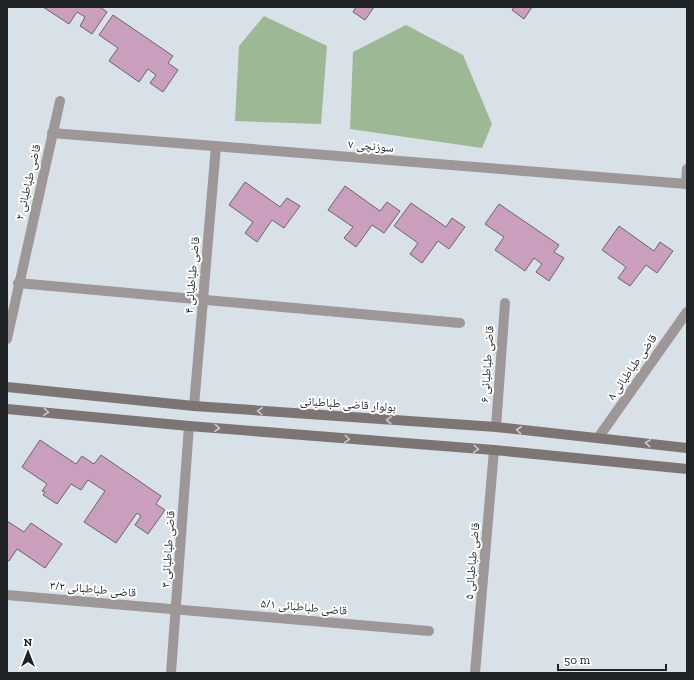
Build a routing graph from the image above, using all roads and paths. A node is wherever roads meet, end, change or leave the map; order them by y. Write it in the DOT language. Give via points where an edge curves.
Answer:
graph roads {
  1 [pos="60,101"];
  2 [pos="52,133"];
  3 [pos="216,146"];
  4 [pos="687,169"];
  5 [pos="687,184"];
  6 [pos="18,283"];
  7 [pos="202,300"];
  8 [pos="505,303"];
  9 [pos="687,312"];
  10 [pos="460,323"];
  11 [pos="7,339"];
  12 [pos="7,387"];
  13 [pos="194,406"];
  14 [pos="7,409"];
  15 [pos="189,426"];
  16 [pos="496,427"];
  17 [pos="598,438"];
  18 [pos="687,448"];
  19 [pos="494,450"];
  20 [pos="687,470"];
  21 [pos="7,595"];
  22 [pos="177,609"];
  23 [pos="429,631"];
  24 [pos="172,673"];
  25 [pos="476,673"];
  1 -- 2 [label="street, قاضی طباطبائی ۲"];
  2 -- 3 [label="street, سوزنچی ۷"];
  2 -- 6 [label="street, قاضی طباطبائی ۲"];
  3 -- 5 [label="street, سوزنچی ۷"];
  3 -- 7 [label="street, قاضی طباطبائی ۴"];
  4 -- 5 [label="street"];
  6 -- 7 [label="street"];
  6 -- 11 [label="street, قاضی طباطبائی ۲"];
  7 -- 10 [label="street"];
  7 -- 13 [label="street, قاضی طباطبائی ۴"];
  8 -- 16 [label="street, قاضی طباطبائی ۶"];
  9 -- 17 [label="street, قاضی طباطبائی ۸"];
  12 -- 13 [label="main road, بولوار قاضی طباطبائی"];
  16 -- 13 [label="main road, بولوار قاضی طباطبائی, one-way"];
  14 -- 15 [label="main road, one-way"];
  15 -- 19 [label="main road, one-way"];
  15 -- 22 [label="street, قاضی طباطبائی ۳"];
  17 -- 16 [label="main road, بولوار قاضی طباطبائی, one-way"];
  18 -- 17 [label="main road, بولوار قاضی طباطبائی, one-way"];
  19 -- 20 [label="main road"];
  19 -- 25 [label="street, قاضی طباطبائی ۵"];
  21 -- 22 [label="street, قاضی طباطبائی ۳/۲"];
  22 -- 23 [label="street, قاضی طباطبائی ۵/۱"];
  22 -- 24 [label="street, قاضی طباطبائی ۳"];
}
